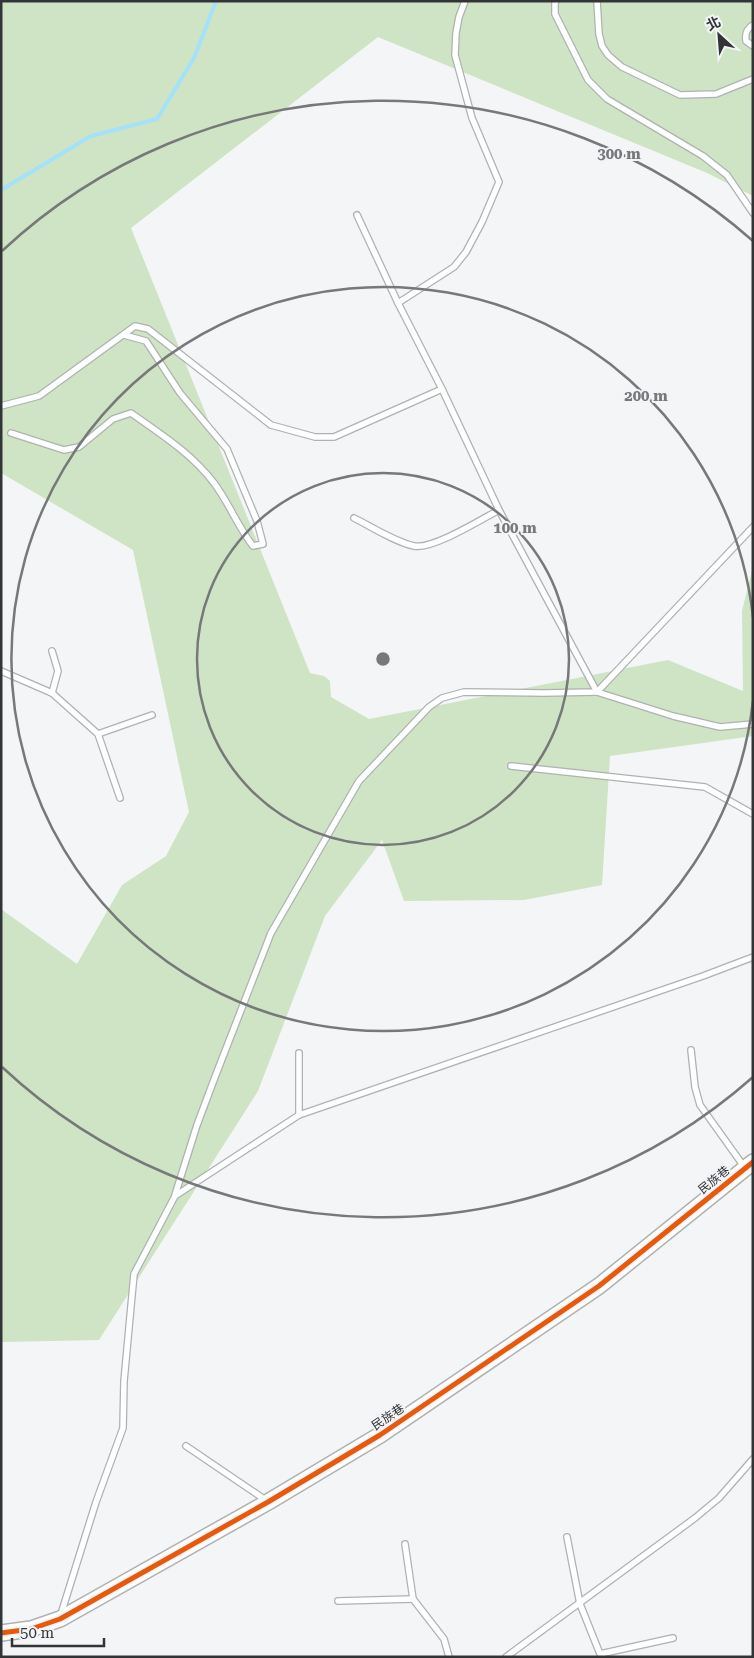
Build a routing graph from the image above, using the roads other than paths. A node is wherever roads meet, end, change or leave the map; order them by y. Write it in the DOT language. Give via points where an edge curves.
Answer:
graph roads {
  1 [pos="464,1"];
  2 [pos="556,1"];
  3 [pos="596,1"];
  4 [pos="753,25"];
  5 [pos="753,46"];
  6 [pos="753,79"];
  7 [pos="753,213"];
  8 [pos="357,215"];
  9 [pos="398,303"];
  10 [pos="124,335"];
  11 [pos="442,389"];
  12 [pos="1,406"];
  13 [pos="11,433"];
  14 [pos="499,510"];
  15 [pos="354,518"];
  16 [pos="753,527"];
  17 [pos="52,650"];
  18 [pos="1,671"];
  19 [pos="597,692"];
  20 [pos="52,693"];
  21 [pos="152,715"];
  22 [pos="753,724"];
  23 [pos="98,734"];
  24 [pos="511,766"];
  25 [pos="120,798"];
  26 [pos="753,814"];
  27 [pos="753,957"];
  28 [pos="691,1050"];
  29 [pos="299,1054"];
  30 [pos="299,1114"];
  31 [pos="749,1165"];
  32 [pos="175,1196"];
  33 [pos="186,1446"];
  34 [pos="753,1460"];
  35 [pos="268,1502"];
  36 [pos="568,1536"];
  37 [pos="405,1544"];
  38 [pos="413,1598"];
  39 [pos="338,1601"];
  40 [pos="580,1604"];
  41 [pos="60,1619"];
  42 [pos="1,1633"];
  43 [pos="673,1638"];
  44 [pos="449,1657"];
  45 [pos="506,1657"];
  1 -- 9 [label="lane" via="457,25 455,55 472,118 499,182 482,222 454,267"];
  2 -- 7 [label="lane" via="556,14 588,80 607,99 703,156 727,175"];
  3 -- 6 [label="lane" via="602,46 622,67 680,95 716,94"];
  4 -- 5 [label="lane" via="745,34 746,41"];
  8 -- 9 [label="lane"];
  9 -- 11 [label="lane"];
  10 -- 11 [label="lane" via="135,326 148,329 271,425 314,437 334,437"];
  10 -- 12 [label="lane" via="39,396"];
  10 -- 13 [label="lane" via="146,341 180,393 227,449 257,521 263,544 253,546 215,484 189,455 131,413 113,419 79,447 64,450"];
  11 -- 14 [label="lane"];
  14 -- 15 [label="lane" via="433,544 416,546"];
  14 -- 19 [label="lane"];
  16 -- 19 [label="lane"];
  17 -- 20 [label="lane" via="58,671"];
  18 -- 20 [label="lane"];
  19 -- 22 [label="lane" via="672,716 720,727"];
  19 -- 32 [label="lane" via="464,692 442,698 429,707 360,781 271,934 197,1125"];
  20 -- 23 [label="lane"];
  21 -- 23 [label="lane"];
  23 -- 25 [label="lane"];
  24 -- 26 [label="lane" via="705,787"];
  27 -- 30 [label="lane"];
  28 -- 31 [label="lane" via="700,1105"];
  29 -- 30 [label="lane"];
  30 -- 32 [label="lane"];
  31 -- 35 [label="street, 民族巷" via="599,1286 380,1435"];
  32 -- 41 [label="lane" via="134,1274 123,1428"];
  33 -- 35 [label="lane"];
  34 -- 40 [label="lane" via="719,1498 695,1518"];
  35 -- 41 [label="street, 民族巷"];
  36 -- 40 [label="lane"];
  37 -- 38 [label="lane"];
  38 -- 39 [label="lane"];
  38 -- 44 [label="lane" via="444,1639"];
  40 -- 43 [label="lane" via="600,1654"];
  40 -- 45 [label="lane"];
  41 -- 42 [label="street, 民族巷" via="31,1629"];
}
